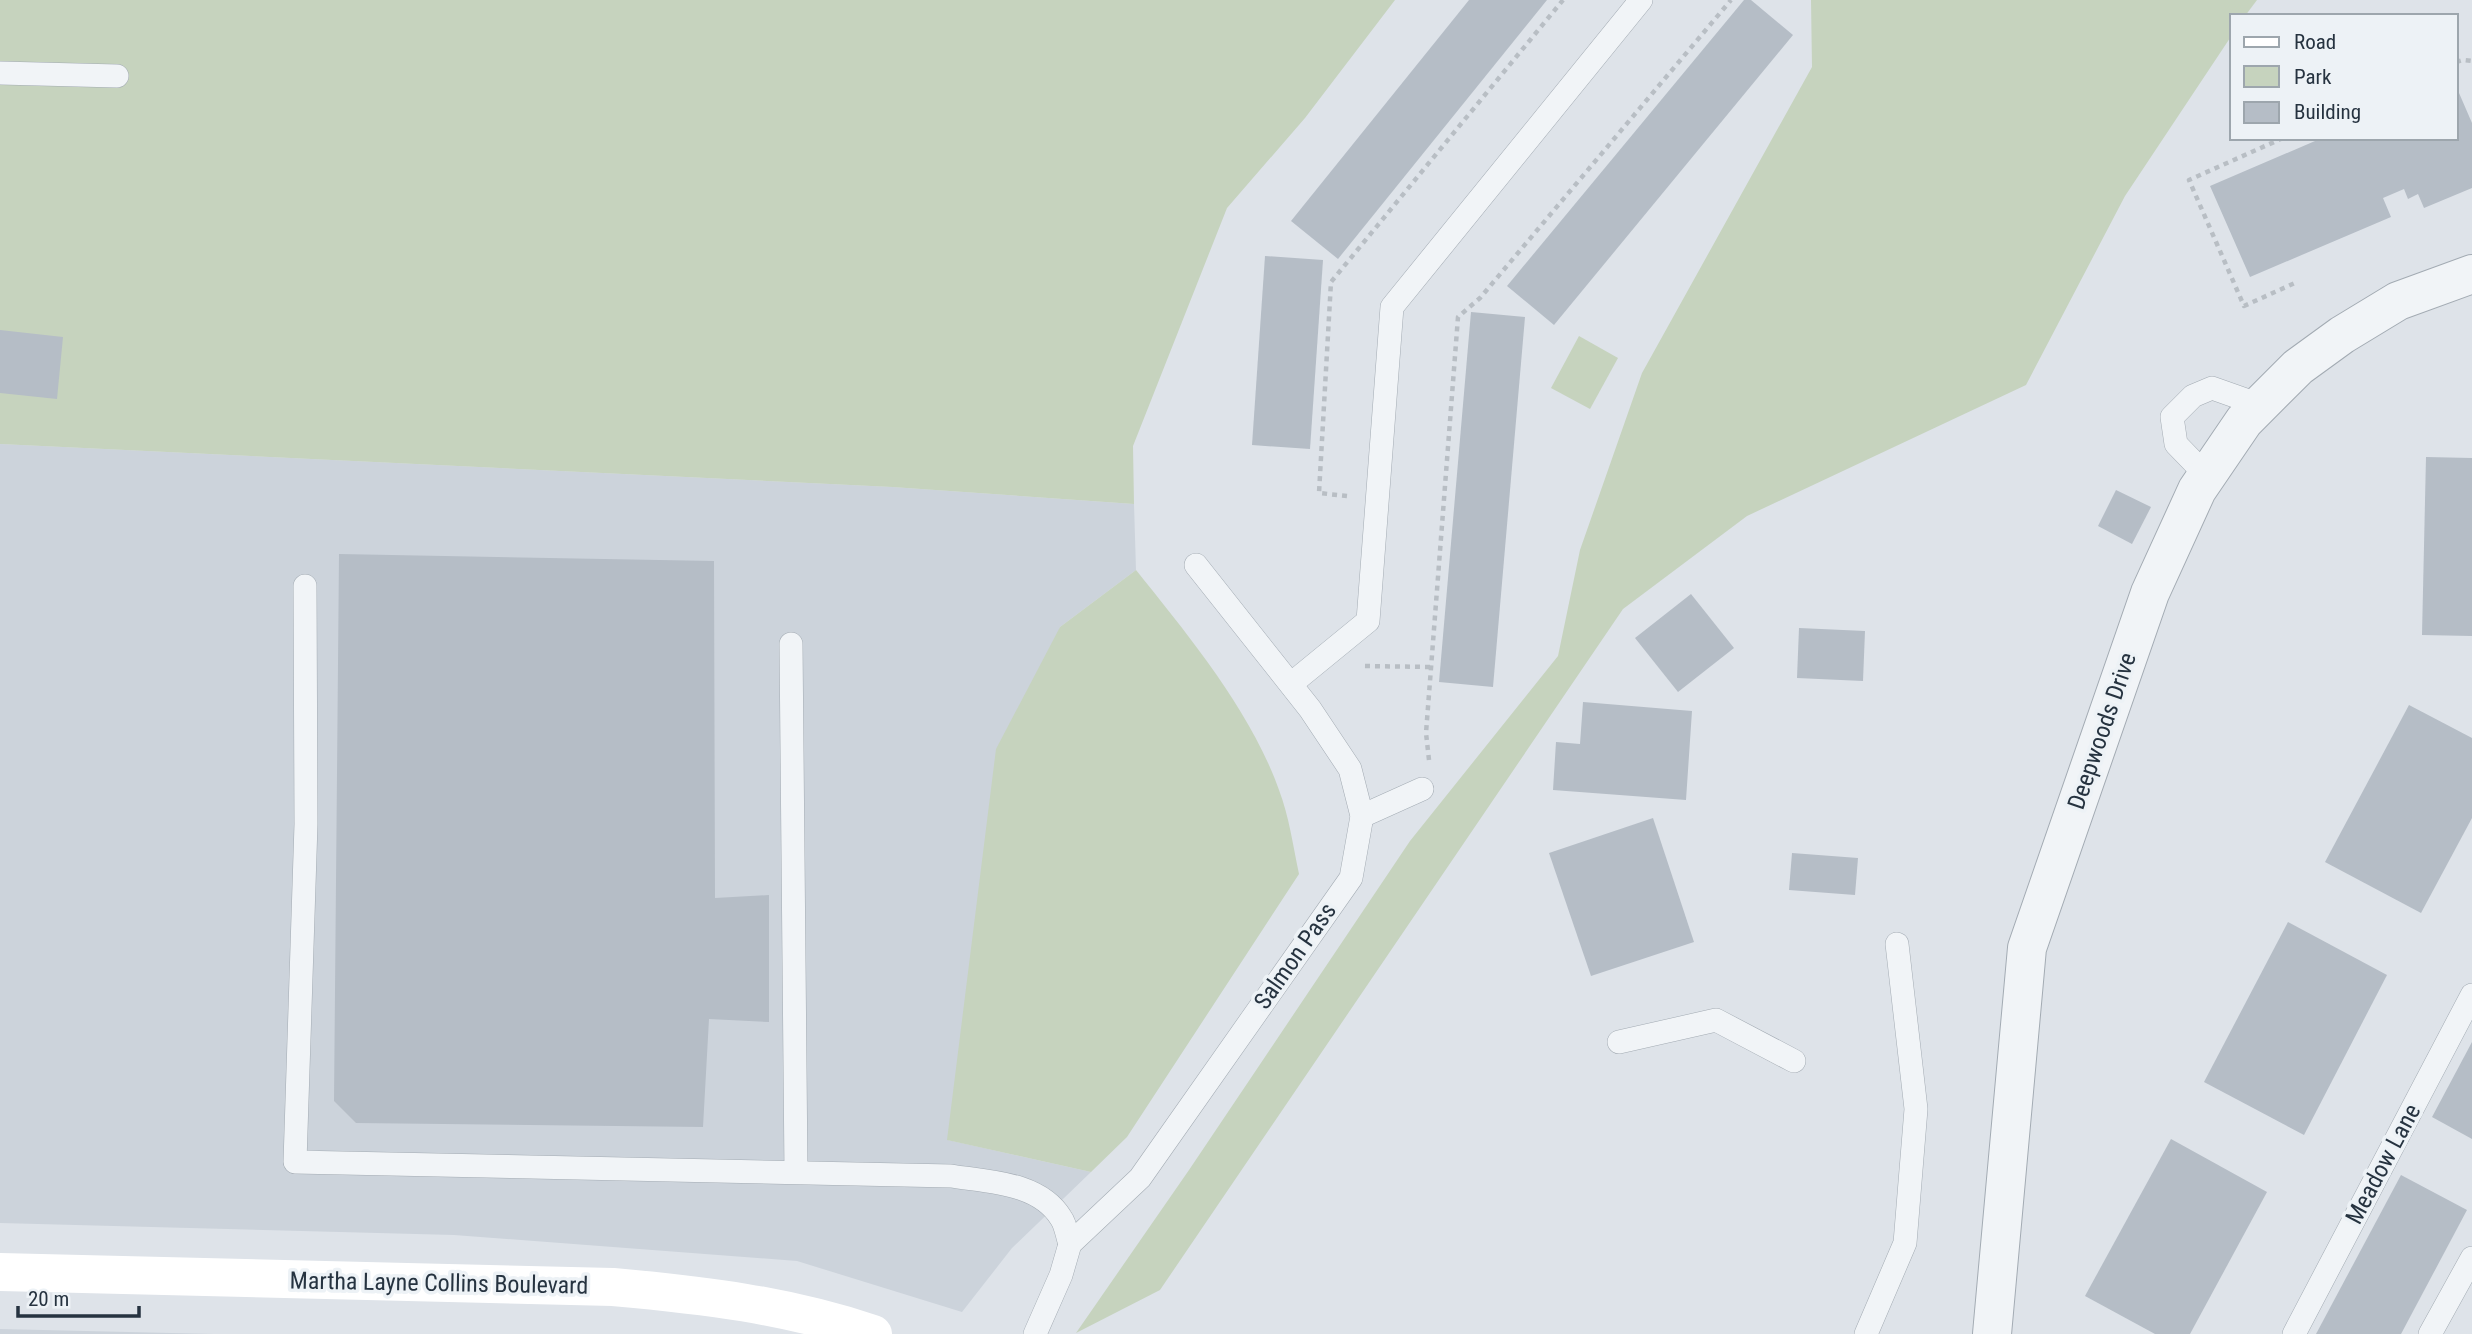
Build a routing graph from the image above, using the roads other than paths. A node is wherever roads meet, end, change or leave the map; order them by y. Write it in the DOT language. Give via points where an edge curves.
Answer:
graph roads {
  1 [pos="1641,0"];
  2 [pos="0,73"];
  3 [pos="117,76"];
  4 [pos="2472,274"];
  5 [pos="2260,405"];
  6 [pos="2207,476"];
  7 [pos="1196,565"];
  8 [pos="305,586"];
  9 [pos="791,644"];
  10 [pos="1290,684"];
  11 [pos="1422,789"];
  12 [pos="1362,816"];
  13 [pos="1897,944"];
  14 [pos="2472,995"];
  15 [pos="1619,1042"];
  16 [pos="1794,1061"];
  17 [pos="796,1172"];
  18 [pos="1070,1244"];
  19 [pos="2472,1258"];
  20 [pos="0,1272"];
  21 [pos="873,1334"];
  22 [pos="1035,1334"];
  23 [pos="1866,1334"];
  24 [pos="1992,1334"];
  25 [pos="2294,1334"];
  26 [pos="2430,1334"];
  1 -- 10 [label="lane" via="1392,307 1368,621"];
  2 -- 3 [label="lane"];
  4 -- 5 [label="street, Deepwoods Drive" via="2398,301 2342,335 2298,367"];
  5 -- 6 [label="street, Deepwoods Drive"];
  5 -- 6 [label="lane" via="2212,388 2193,396 2172,417 2176,444"];
  6 -- 24 [label="street, Deepwoods Drive" via="2150,593 2027,948"];
  7 -- 10 [label="lane, Salmon Pass"];
  8 -- 17 [label="lane" via="306,824 295,1162"];
  9 -- 17 [label="lane"];
  10 -- 12 [label="lane, Salmon Pass" via="1350,769"];
  11 -- 12 [label="lane"];
  12 -- 18 [label="lane, Salmon Pass" via="1350,878 1140,1178"];
  13 -- 23 [label="lane" via="1916,1109 1909,1203 1905,1243"];
  14 -- 25 [label="lane, Meadow Lane"];
  15 -- 16 [label="lane" via="1716,1020"];
  17 -- 18 [label="lane" via="951,1176 1020,1187 1045,1201 1062,1218"];
  18 -- 22 [label="lane, Salmon Pass"];
  19 -- 26 [label="lane"];
  20 -- 21 [label="main road, Martha Layne Collins Boulevard" via="613,1287 794,1310"];
}
